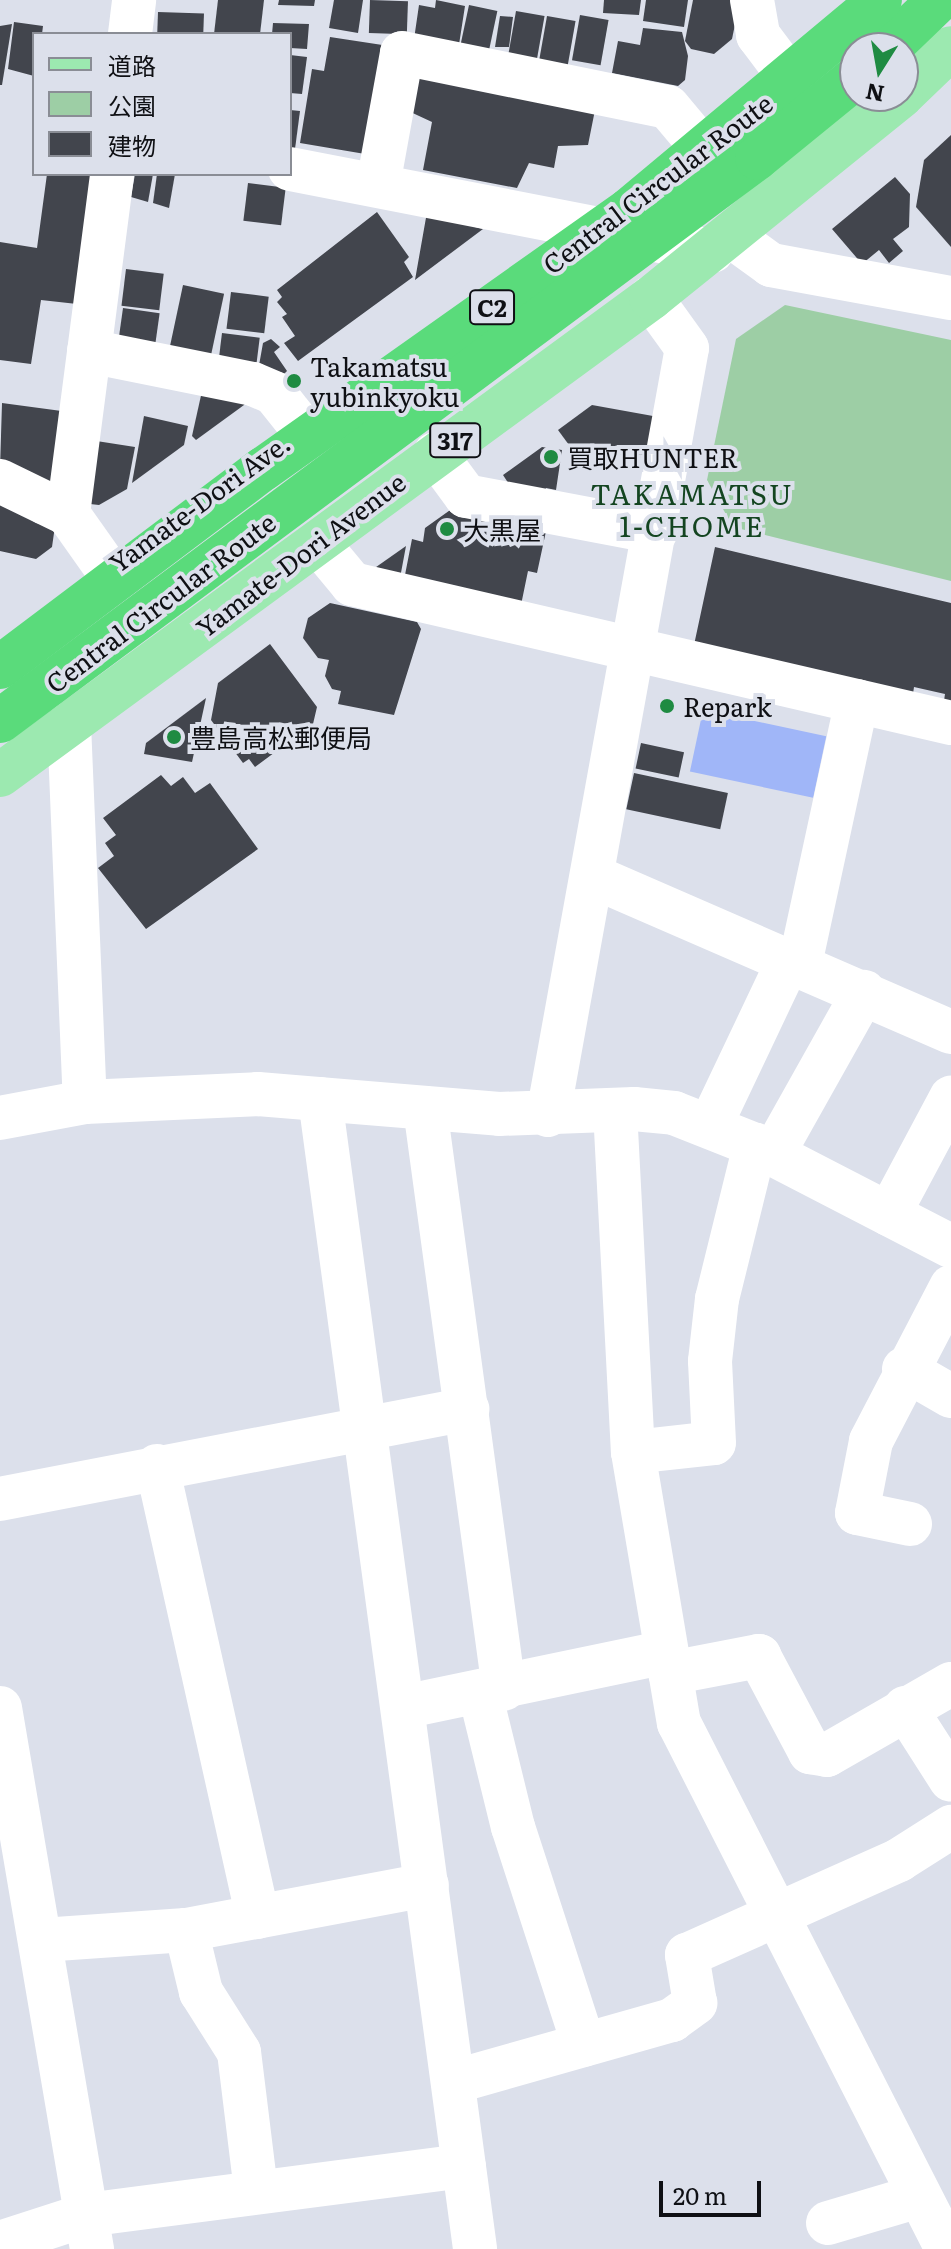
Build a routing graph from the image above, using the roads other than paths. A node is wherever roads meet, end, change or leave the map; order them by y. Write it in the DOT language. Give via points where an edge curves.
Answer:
graph roads {
  1 [pos="134,0"];
  2 [pos="752,0"];
  3 [pos="854,0"];
  4 [pos="880,0"];
  5 [pos="939,0"];
  6 [pos="130,32"];
  7 [pos="906,32"];
  8 [pos="951,48"];
  9 [pos="781,66"];
  10 [pos="919,79"];
  11 [pos="839,91"];
  12 [pos="881,112"];
  13 [pos="693,137"];
  14 [pos="292,169"];
  15 [pos="112,176"];
  16 [pos="378,185"];
  17 [pos="579,221"];
  18 [pos="722,244"];
  19 [pos="651,298"];
  20 [pos="951,298"];
  21 [pos="89,351"];
  22 [pos="301,427"];
  23 [pos="435,454"];
  24 [pos="0,481"];
  25 [pos="68,514"];
  26 [pos="656,532"];
  27 [pos="318,543"];
  28 [pos="107,569"];
  29 [pos="634,648"];
  30 [pos="0,652"];
  31 [pos="0,667"];
  32 [pos="857,701"];
  33 [pos="0,721"];
  34 [pos="951,723"];
  35 [pos="69,724"];
  36 [pos="0,775"];
  37 [pos="592,876"];
  38 [pos="795,961"];
  39 [pos="864,992"];
  40 [pos="951,1032"];
  41 [pos="951,1098"];
  42 [pos="320,1099"];
  43 [pos="85,1102"];
  44 [pos="425,1108"];
  45 [pos="615,1110"];
  46 [pos="548,1115"];
  47 [pos="0,1118"];
  48 [pos="711,1124"];
  49 [pos="764,1149"];
  50 [pos="889,1214"];
  51 [pos="951,1246"];
  52 [pos="951,1287"];
  53 [pos="904,1369"];
  54 [pos="951,1396"];
  55 [pos="467,1409"];
  56 [pos="365,1424"];
  57 [pos="633,1452"];
  58 [pos="157,1466"];
  59 [pos="0,1499"];
  60 [pos="910,1524"];
  61 [pos="668,1663"];
  62 [pos="951,1684"];
  63 [pos="492,1691"];
  64 [pos="403,1707"];
  65 [pos="905,1708"];
  66 [pos="3,1735"];
  67 [pos="951,1780"];
  68 [pos="951,1827"];
  69 [pos="427,1885"];
  70 [pos="258,1917"];
  71 [pos="774,1919"];
  72 [pos="186,1930"];
  73 [pos="42,1940"];
  74 [pos="584,2045"];
  75 [pos="453,2082"];
  76 [pos="464,2166"];
  77 [pos="256,2190"];
  78 [pos="919,2196"];
  79 [pos="828,2223"];
  80 [pos="89,2232"];
  81 [pos="0,2243"];
  82 [pos="475,2249"];
  83 [pos="947,2249"];
  1 -- 6 [label="street"];
  2 -- 9 [label="street" via="758,35"];
  3 -- 9 [label="main road, Yamate-Dori Ave."];
  4 -- 31 [label="highway, Central Circular Route / C2" via="629,210 263,469"];
  5 -- 7 [label="highway"];
  8 -- 10 [label="main road, Yamate-Dori Avenue / 317"];
  9 -- 13 [label="main road, Yamate-Dori Ave."];
  11 -- 33 [label="highway, Central Circular Route / C2" via="757,158"];
  12 -- 18 [label="main road, Yamate-Dori Avenue / 317"];
  13 -- 16 [label="street" via="668,107 402,53"];
  13 -- 17 [label="main road, Yamate-Dori Ave."];
  14 -- 16 [label="street"];
  15 -- 21 [label="street"];
  16 -- 17 [label="street"];
  17 -- 18 [label="street"];
  17 -- 22 [label="main road, Yamate-Dori Ave."];
  18 -- 19 [label="main road, Yamate-Dori Avenue / 317"];
  18 -- 20 [label="street" via="771,265"];
  19 -- 23 [label="main road, Yamate-Dori Avenue / 317"];
  19 -- 26 [label="street" via="687,348"];
  21 -- 22 [label="street" via="253,384 274,393"];
  21 -- 25 [label="street"];
  22 -- 28 [label="main road, Yamate-Dori Ave."];
  23 -- 26 [label="street" via="466,496"];
  23 -- 27 [label="main road, Yamate-Dori Avenue / 317"];
  24 -- 25 [label="street"];
  25 -- 28 [label="street"];
  26 -- 29 [label="street"];
  27 -- 29 [label="street" via="352,584"];
  27 -- 35 [label="main road, Yamate-Dori Avenue / 317"];
  28 -- 30 [label="main road, Yamate-Dori Ave."];
  29 -- 32 [label="street"];
  29 -- 37 [label="street"];
  32 -- 34 [label="street"];
  32 -- 38 [label="street"];
  35 -- 36 [label="main road, Yamate-Dori Avenue / 317"];
  35 -- 43 [label="street"];
  37 -- 38 [label="street"];
  37 -- 46 [label="street"];
  38 -- 39 [label="street"];
  38 -- 48 [label="street"];
  39 -- 40 [label="street"];
  39 -- 49 [label="street"];
  41 -- 50 [label="street"];
  42 -- 43 [label="street" via="258,1094"];
  42 -- 44 [label="street"];
  42 -- 56 [label="street"];
  43 -- 47 [label="street"];
  44 -- 46 [label="street"];
  44 -- 55 [label="street"];
  45 -- 46 [label="street"];
  45 -- 48 [label="street" via="674,1113"];
  45 -- 57 [label="street"];
  48 -- 49 [label="street"];
  49 -- 50 [label="street"];
  49 -- 57 [label="street" via="717,1299 710,1361 714,1443"];
  50 -- 51 [label="street"];
  52 -- 53 [label="street"];
  53 -- 54 [label="street"];
  53 -- 60 [label="street" via="871,1441 857,1513"];
  55 -- 56 [label="street"];
  55 -- 63 [label="street"];
  56 -- 58 [label="street"];
  56 -- 64 [label="street"];
  57 -- 61 [label="street"];
  58 -- 59 [label="street"];
  58 -- 70 [label="street"];
  61 -- 63 [label="street"];
  61 -- 65 [label="street" via="759,1656 810,1752 827,1755"];
  61 -- 71 [label="street" via="679,1723"];
  62 -- 65 [label="street"];
  63 -- 64 [label="street"];
  63 -- 74 [label="street" via="513,1827"];
  64 -- 69 [label="street"];
  65 -- 67 [label="street"];
  66 -- 73 [label="street"];
  68 -- 71 [label="street" via="899,1860"];
  69 -- 70 [label="street"];
  69 -- 75 [label="street"];
  70 -- 72 [label="street"];
  71 -- 74 [label="street" via="687,1955 695,2003 672,2020"];
  71 -- 78 [label="street"];
  72 -- 73 [label="street"];
  72 -- 77 [label="street" via="201,1992 239,2052"];
  73 -- 80 [label="street"];
  74 -- 75 [label="street"];
  75 -- 76 [label="street"];
  76 -- 77 [label="street"];
  76 -- 82 [label="street"];
  77 -- 80 [label="street"];
  78 -- 79 [label="street"];
  78 -- 83 [label="street"];
  80 -- 81 [label="street"];
}
